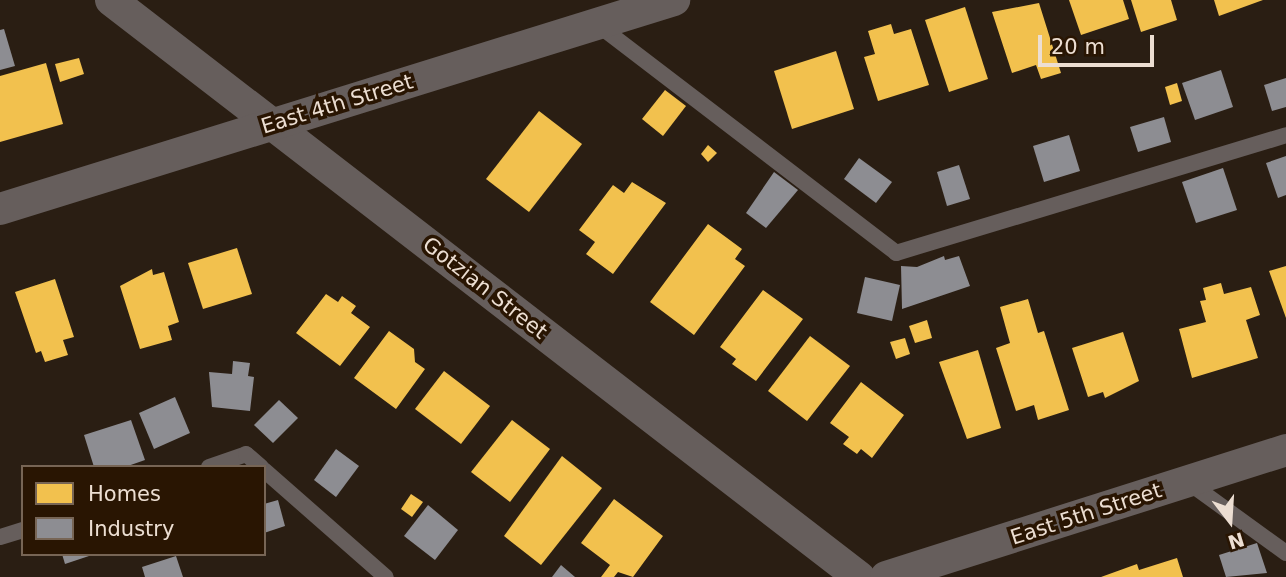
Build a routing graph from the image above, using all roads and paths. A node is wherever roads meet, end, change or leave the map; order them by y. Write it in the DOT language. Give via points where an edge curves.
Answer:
graph roads {
  1 [pos="111,0"];
  2 [pos="674,0"];
  3 [pos="597,24"];
  4 [pos="274,124"];
  5 [pos="1286,135"];
  6 [pos="0,209"];
  7 [pos="1286,450"];
  8 [pos="215,465"];
  9 [pos="259,465"];
  10 [pos="266,472"];
  11 [pos="1188,482"];
  12 [pos="21,531"];
  13 [pos="0,537"];
  14 [pos="1286,553"];
  15 [pos="386,577"];
  16 [pos="859,577"];
  17 [pos="886,577"];
  1 -- 4 [label="street, Gotzian Street"];
  2 -- 3 [label="street, East 4th Street"];
  3 -- 4 [label="street, East 4th Street"];
  3 -- 5 [label="lane" via="896,253"];
  4 -- 6 [label="street, East 4th Street"];
  4 -- 16 [label="street, Gotzian Street"];
  7 -- 11 [label="street, East 5th Street"];
  8 -- 9 [label="lane" via="246,454"];
  10 -- 15 [label="lane"];
  11 -- 14 [label="lane"];
  11 -- 17 [label="street, East 5th Street"];
  12 -- 13 [label="lane"];
}
